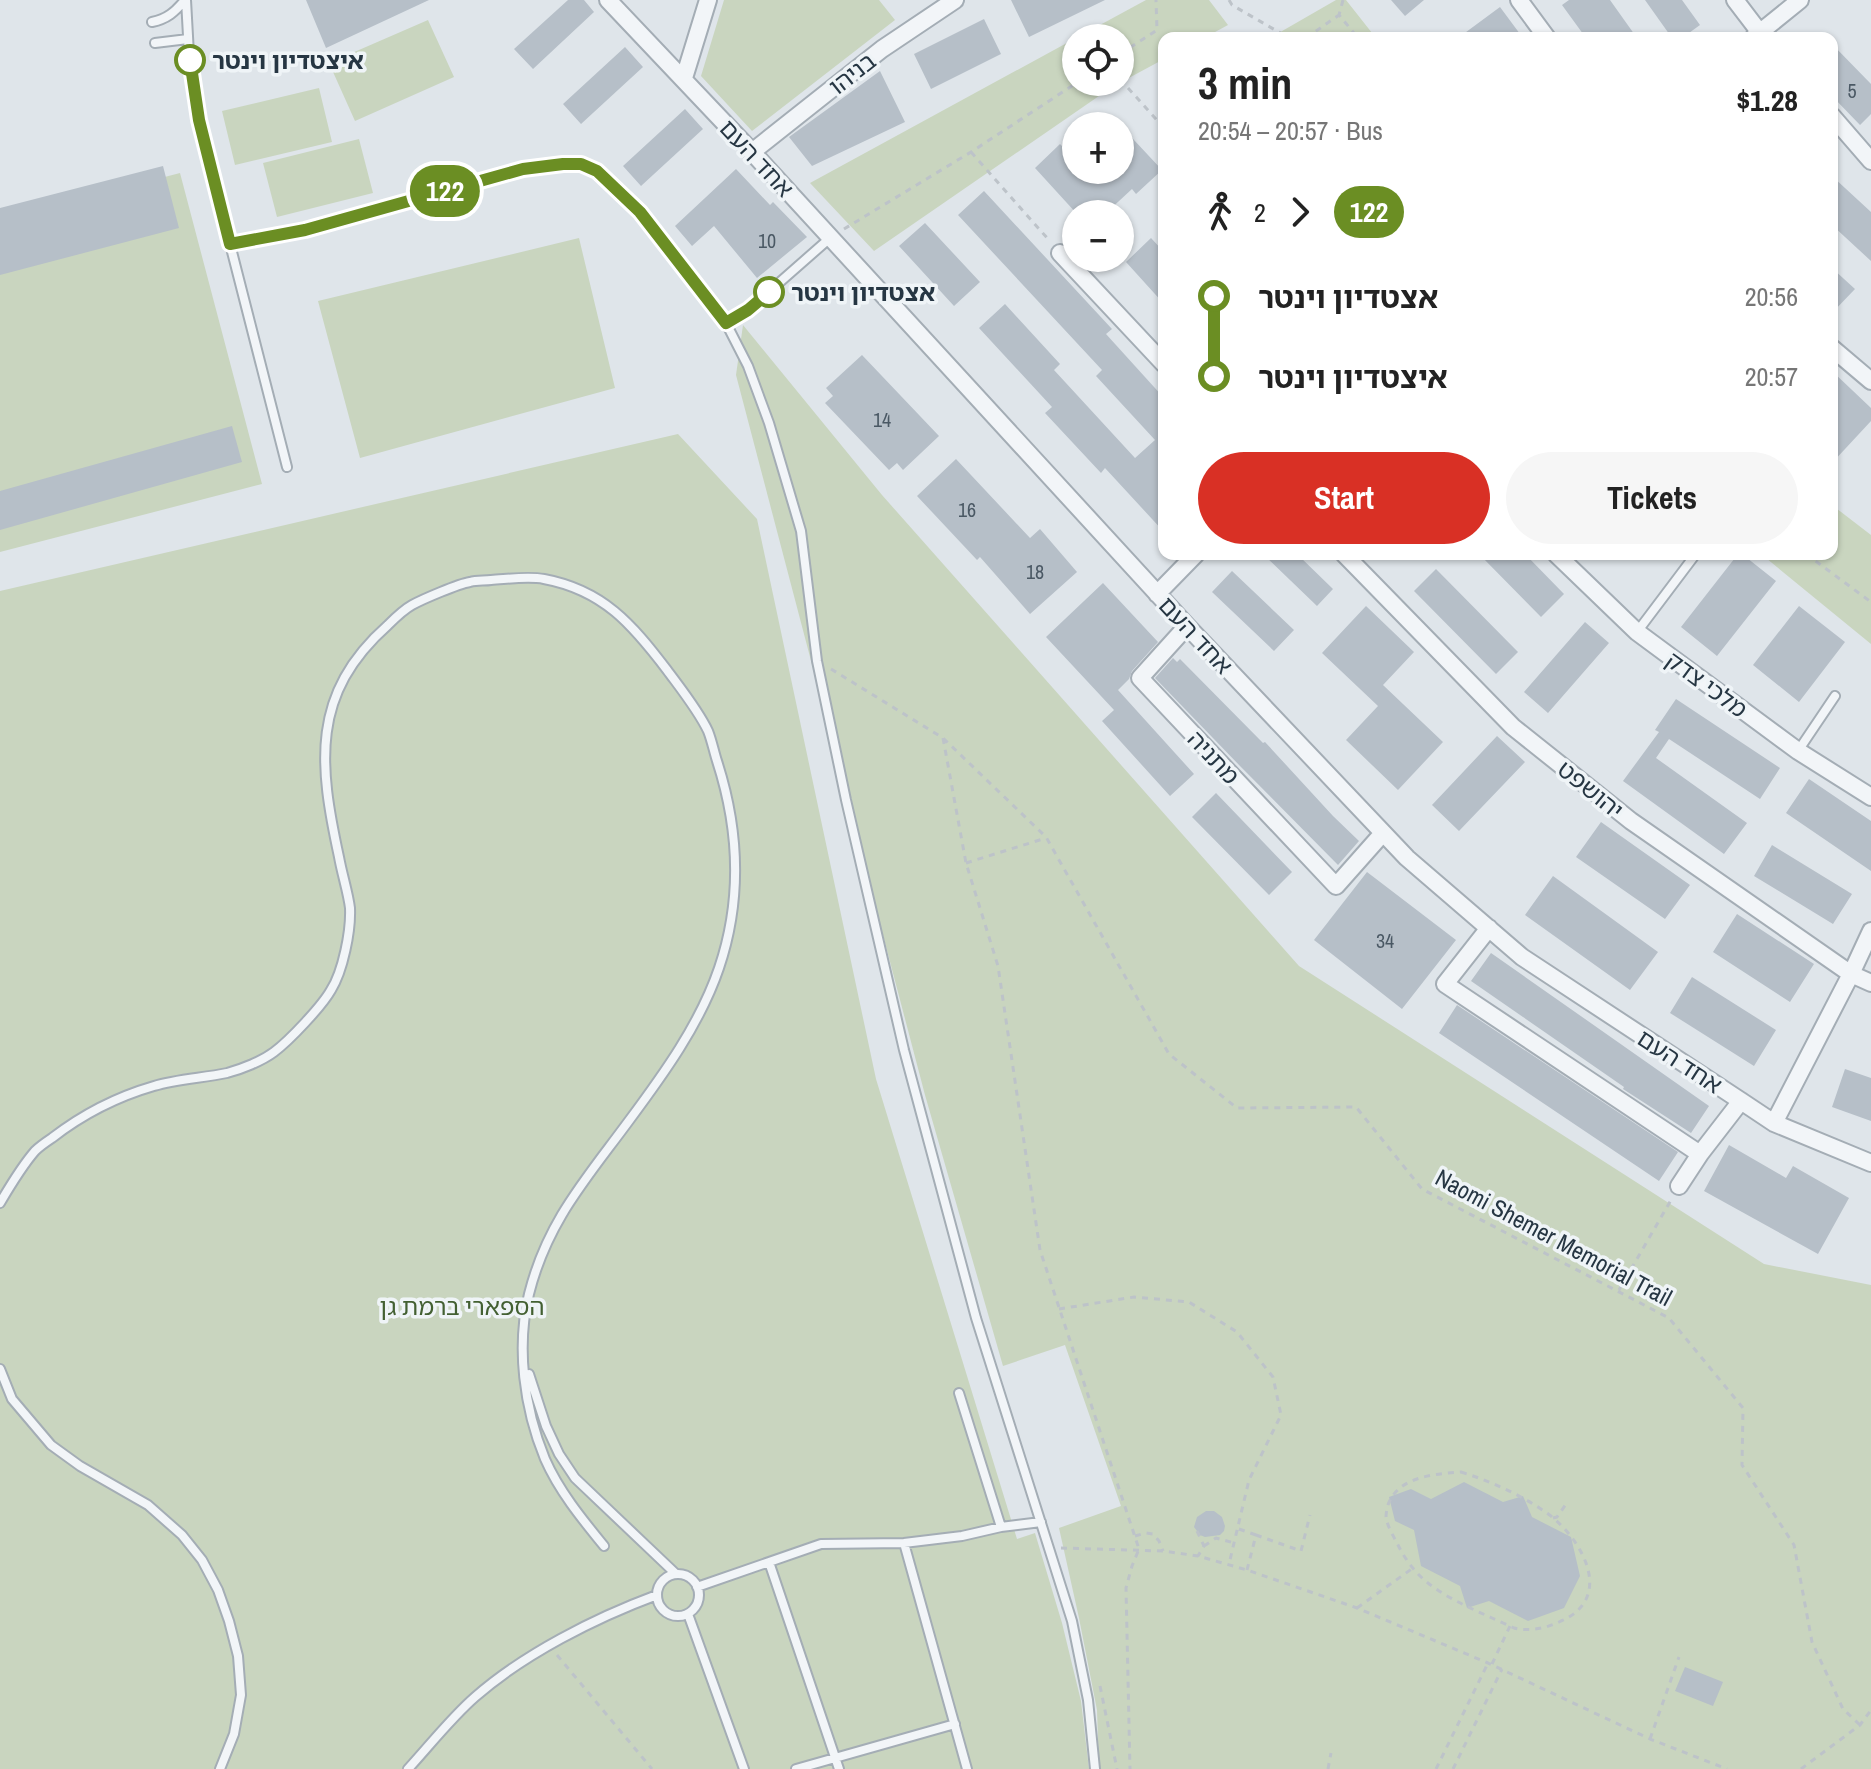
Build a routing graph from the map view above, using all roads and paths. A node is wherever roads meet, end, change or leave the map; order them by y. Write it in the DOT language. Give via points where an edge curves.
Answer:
graph roads {
  1 [pos="186,0"];
  2 [pos="608,0"];
  3 [pos="708,0"];
  4 [pos="955,0"];
  5 [pos="1156,0"];
  6 [pos="1229,0"];
  7 [pos="1343,0"];
  8 [pos="1519,0"];
  9 [pos="1735,0"];
  10 [pos="1800,0"];
  11 [pos="1339,15"];
  12 [pos="152,22"];
  13 [pos="1279,32"];
  14 [pos="1315,32"];
  15 [pos="1353,32"];
  16 [pos="1543,32"];
  17 [pos="1756,32"];
  18 [pos="1764,32"];
  19 [pos="188,39"];
  20 [pos="155,43"];
  21 [pos="1134,45"];
  22 [pos="684,78"];
  23 [pos="1062,92"];
  24 [pos="1134,95"];
  25 [pos="1158,121"];
  26 [pos="1838,123"];
  27 [pos="752,152"];
  28 [pos="971,152"];
  29 [pos="1871,161"];
  30 [pos="830,238"];
  31 [pos="230,244"];
  32 [pos="1060,253"];
  33 [pos="726,323"];
  34 [pos="1838,353"];
  35 [pos="1158,358"];
  36 [pos="1871,381"];
  37 [pos="287,467"];
  38 [pos="1190,560"];
  39 [pos="1350,560"];
  40 [pos="1562,560"];
  41 [pos="1691,560"];
  42 [pos="1814,560"];
  43 [pos="1157,594"];
  44 [pos="1871,602"];
  45 [pos="1187,626"];
  46 [pos="1637,632"];
  47 [pos="817,661"];
  48 [pos="1835,696"];
  49 [pos="943,738"];
  50 [pos="1798,751"];
  51 [pos="1871,797"];
  52 [pos="1383,833"];
  53 [pos="1046,837"];
  54 [pos="966,863"];
  55 [pos="1489,928"];
  56 [pos="1871,931"];
  57 [pos="1851,974"];
  58 [pos="1871,983"];
  59 [pos="1741,1101"];
  60 [pos="1774,1123"];
  61 [pos="1700,1154"];
  62 [pos="1871,1163"];
  63 [pos="1679,1186"];
  64 [pos="0,1203"];
  65 [pos="1619,1292"];
  66 [pos="1059,1309"];
  67 [pos="522,1350"];
  68 [pos="0,1369"];
  69 [pos="959,1393"];
  70 [pos="1566,1504"];
  71 [pos="1310,1515"];
  72 [pos="1553,1518"];
  73 [pos="1041,1522"];
  74 [pos="1001,1527"];
  75 [pos="1239,1529"];
  76 [pos="1197,1531"];
  77 [pos="1256,1535"];
  78 [pos="1135,1536"];
  79 [pos="904,1543"];
  80 [pos="1235,1543"];
  81 [pos="604,1546"];
  82 [pos="1204,1546"];
  83 [pos="1059,1548"];
  84 [pos="1139,1549"];
  85 [pos="1163,1551"];
  86 [pos="1198,1556"];
  87 [pos="769,1562"];
  88 [pos="1229,1564"];
  89 [pos="1413,1568"];
  90 [pos="1247,1570"];
  91 [pos="676,1574"];
  92 [pos="697,1587"];
  93 [pos="657,1595"];
  94 [pos="1357,1608"];
  95 [pos="688,1614"];
  96 [pos="1510,1626"];
  97 [pos="552,1644"];
  98 [pos="1679,1657"];
  99 [pos="1490,1664"];
  100 [pos="1502,1669"];
  101 [pos="1098,1681"];
  102 [pos="1871,1710"];
  103 [pos="955,1724"];
  104 [pos="1860,1725"];
  105 [pos="1650,1739"];
  106 [pos="1331,1753"];
  107 [pos="836,1758"];
  108 [pos="220,1769"];
  109 [pos="408,1769"];
  110 [pos="652,1769"];
  111 [pos="744,1769"];
  112 [pos="796,1769"];
  113 [pos="839,1769"];
  114 [pos="967,1769"];
  115 [pos="1095,1769"];
  116 [pos="1117,1769"];
  117 [pos="1130,1769"];
  118 [pos="1328,1769"];
  119 [pos="1436,1769"];
  120 [pos="1453,1769"];
  121 [pos="1727,1769"];
  122 [pos="1801,1769"];
  1 -- 12 [label="lane" via="165,19"];
  1 -- 19 [label="lane"];
  2 -- 22 [label="street, אחד העם"];
  3 -- 22 [label="street"];
  4 -- 27 [label="street, בניהו" via="882,49"];
  5 -- 21 [label="path" via="1157,30"];
  6 -- 13 [label="path"];
  7 -- 11 [label="path"];
  8 -- 16 [label="street"];
  9 -- 17 [label="street"];
  10 -- 18 [label="street"];
  11 -- 14 [label="path"];
  11 -- 15 [label="path"];
  19 -- 20 [label="lane"];
  19 -- 31 [label="lane" via="199,120"];
  22 -- 27 [label="street, אחד העם"];
  23 -- 28 [label="path"];
  24 -- 25 [label="path"];
  26 -- 29 [label="street"];
  27 -- 30 [label="street, אחד העם"];
  28 -- 30 [label="path"];
  28 -- 32 [label="path"];
  30 -- 33 [label="lane"];
  30 -- 43 [label="street, אחד העם"];
  31 -- 33 [label="lane" via="305,230 523,169 581,164 597,171 640,212"];
  31 -- 37 [label="lane"];
  32 -- 35 [label="street"];
  33 -- 47 [label="lane" via="769,423 801,531"];
  34 -- 36 [label="street"];
  38 -- 43 [label="street"];
  39 -- 57 [label="street, יהושפט" via="1513,727 1631,821"];
  40 -- 46 [label="street, מלכי צדק"];
  41 -- 46 [label="lane"];
  42 -- 44 [label="path"];
  43 -- 45 [label="street, אחד העם"];
  45 -- 52 [label="street, אחד העם"];
  45 -- 52 [label="street, מתניה" via="1140,678 1336,886"];
  46 -- 50 [label="street, מלכי צדק"];
  47 -- 49 [label="path, Naomi Shemer Memorial Trail"];
  47 -- 73 [label="lane" via="904,1050 976,1318"];
  48 -- 50 [label="lane"];
  49 -- 53 [label="path, Naomi Shemer Memorial Trail"];
  49 -- 54 [label="path"];
  50 -- 51 [label="street, מלכי צדק"];
  52 -- 55 [label="street, אחד העם"];
  53 -- 54 [label="path"];
  53 -- 65 [label="path, Naomi Shemer Memorial Trail" via="1169,1054 1237,1108 1356,1107 1422,1189"];
  54 -- 66 [label="path" via="998,966 1040,1250"];
  55 -- 59 [label="street, אחד העם" via="1522,957"];
  55 -- 61 [label="street" via="1445,984"];
  56 -- 57 [label="street"];
  57 -- 58 [label="street, יהושפט"];
  57 -- 60 [label="street"];
  59 -- 60 [label="street, אחד העם"];
  59 -- 61 [label="street"];
  60 -- 62 [label="street, אחד העם"];
  61 -- 63 [label="street"];
  63 -- 65 [label="path"];
  64 -- 67 [label="lane" via="36,1150 73,1121 160,1084 233,1072 272,1054 304,1023 332,989 347,946 350,908 324,781 333,699 372,639 409,606 470,582 540,578 589,593 619,613 679,685 708,731 728,796 735,886 719,966 685,1040 555,1224 528,1296"];
  65 -- 104 [label="path, Naomi Shemer Memorial Trail" via="1669,1318 1743,1408 1742,1465 1794,1545 1812,1642 1843,1709"];
  66 -- 75 [label="path" via="1134,1297 1189,1302 1237,1332 1273,1377 1281,1415 1249,1480"];
  66 -- 78 [label="path"];
  67 -- 81 [label="lane" via="546,1461"];
  67 -- 91 [label="lane" via="546,1426 575,1478"];
  68 -- 108 [label="lane" via="12,1399 51,1445 148,1505 182,1535 208,1570 229,1621 241,1695"];
  69 -- 74 [label="lane"];
  70 -- 72 [label="path"];
  71 -- 77 [label="path" via="1301,1551"];
  72 -- 89 [label="path" via="1505,1489 1461,1472 1418,1479 1394,1493 1386,1515"];
  72 -- 96 [label="path" via="1586,1564 1588,1598 1572,1616 1546,1627"];
  73 -- 74 [label="lane"];
  73 -- 115 [label="lane" via="1072,1621"];
  74 -- 79 [label="lane"];
  75 -- 77 [label="path"];
  75 -- 80 [label="path"];
  76 -- 82 [label="path"];
  77 -- 90 [label="path"];
  78 -- 84 [label="path"];
  78 -- 85 [label="path" via="1153,1534"];
  79 -- 87 [label="lane" via="821,1544"];
  79 -- 103 [label="lane"];
  80 -- 82 [label="path" via="1218,1537"];
  80 -- 88 [label="path"];
  82 -- 86 [label="path"];
  83 -- 84 [label="path"];
  84 -- 85 [label="path"];
  84 -- 117 [label="path" via="1126,1588"];
  85 -- 86 [label="path"];
  86 -- 88 [label="path"];
  87 -- 92 [label="lane"];
  87 -- 107 [label="lane"];
  88 -- 90 [label="path"];
  89 -- 94 [label="path"];
  89 -- 96 [label="path" via="1441,1592"];
  90 -- 94 [label="path"];
  91 -- 92 [label="lane" via="687,1576"];
  91 -- 93 [label="lane" via="661,1582"];
  92 -- 95 [label="lane" via="699,1599"];
  93 -- 95 [label="lane" via="666,1613"];
  93 -- 97 [label="lane"];
  94 -- 99 [label="path"];
  95 -- 111 [label="lane"];
  96 -- 99 [label="path"];
  97 -- 109 [label="lane" via="473,1699"];
  97 -- 110 [label="path"];
  98 -- 105 [label="path"];
  99 -- 100 [label="path"];
  99 -- 119 [label="path"];
  100 -- 105 [label="path"];
  100 -- 120 [label="path"];
  101 -- 116 [label="path"];
  102 -- 104 [label="path"];
  103 -- 107 [label="lane"];
  103 -- 114 [label="lane"];
  104 -- 122 [label="path"];
  105 -- 121 [label="path"];
  106 -- 118 [label="path"];
  107 -- 112 [label="lane"];
  107 -- 113 [label="lane"];
}
